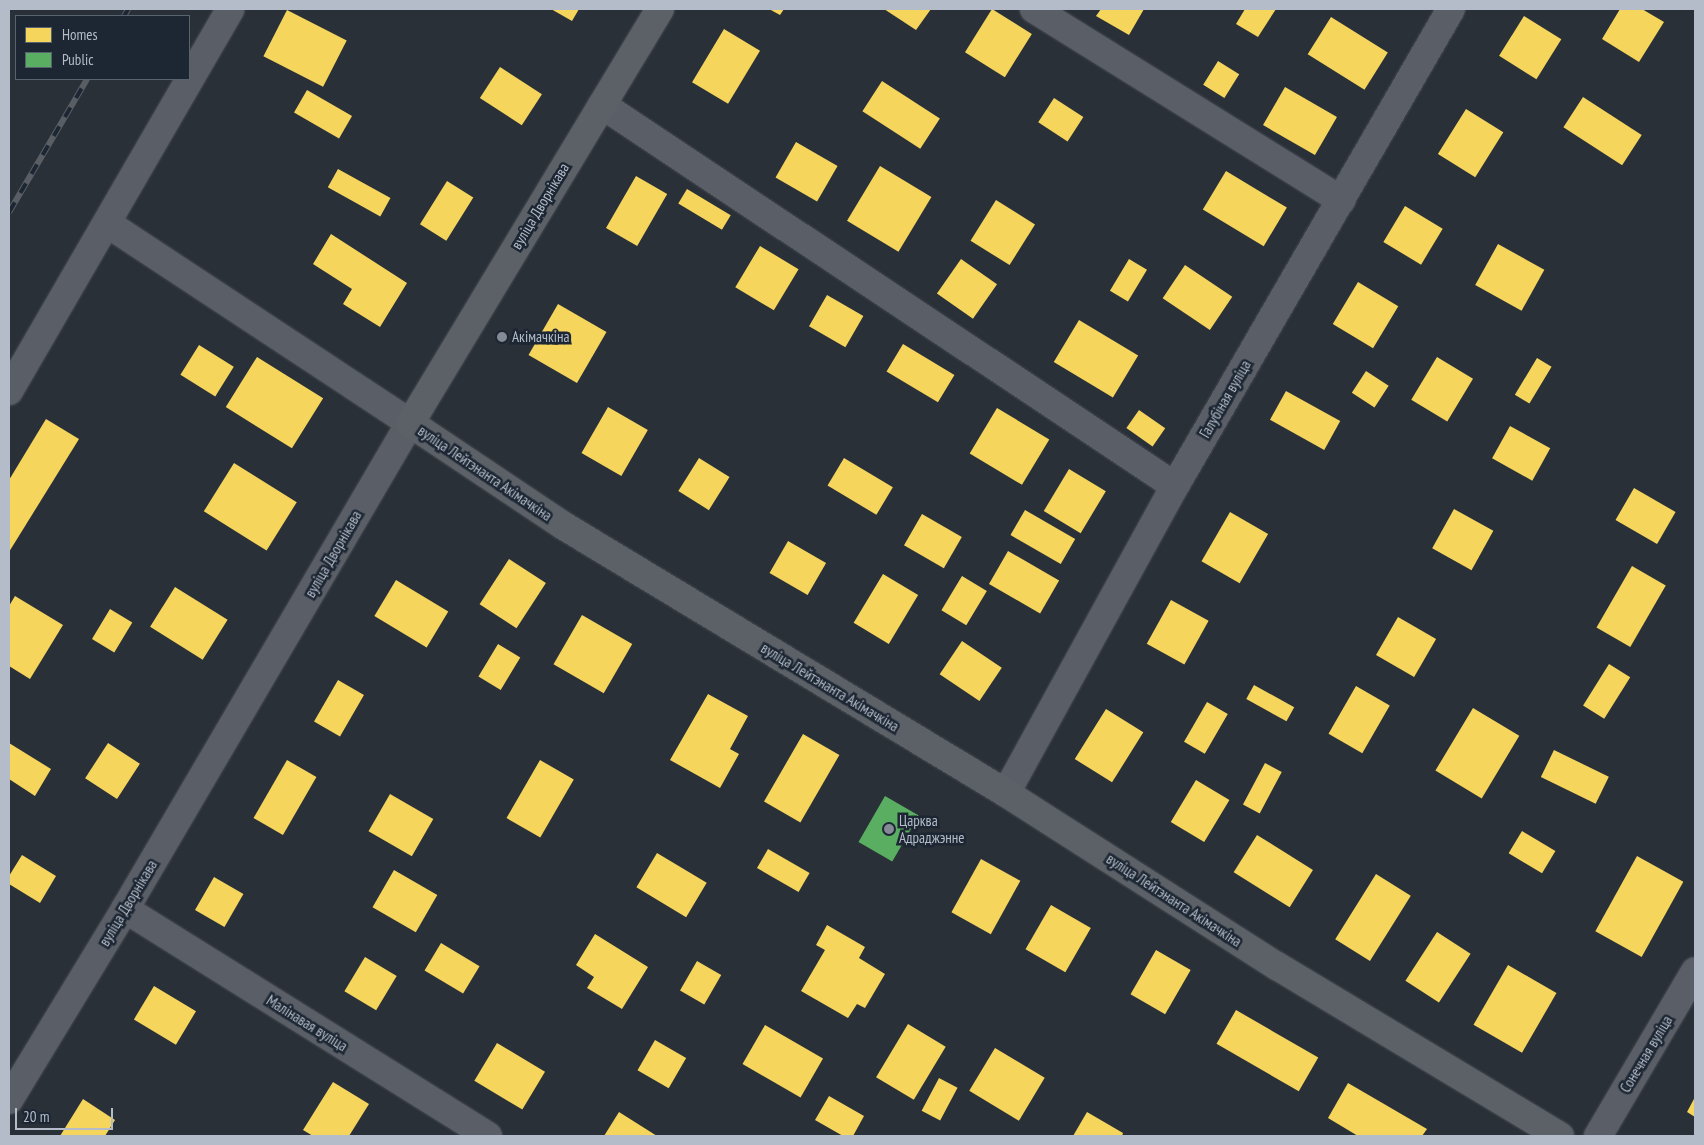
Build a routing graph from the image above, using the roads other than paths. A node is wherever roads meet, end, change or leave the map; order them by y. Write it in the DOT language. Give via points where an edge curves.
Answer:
graph roads {
  1 [pos="230,9"];
  2 [pos="660,9"];
  3 [pos="1034,9"];
  4 [pos="1452,9"];
  5 [pos="190,79"];
  6 [pos="190,80"];
  7 [pos="602,105"];
  8 [pos="1340,200"];
  9 [pos="108,224"];
  10 [pos="9,391"];
  11 [pos="410,423"];
  12 [pos="1175,486"];
  13 [pos="1006,793"];
  14 [pos="125,909"];
  15 [pos="1695,971"];
  16 [pos="9,1100"];
  17 [pos="488,1136"];
  18 [pos="1560,1136"];
  19 [pos="1598,1136"];
  1 -- 5 [label="street"];
  2 -- 7 [label="main road, вуліца Дворнікава"];
  3 -- 8 [label="street"];
  4 -- 8 [label="street, Галубіная вуліца"];
  6 -- 9 [label="street"];
  7 -- 11 [label="main road, вуліца Дворнікава"];
  7 -- 12 [label="street"];
  8 -- 12 [label="street, Галубіная вуліца"];
  9 -- 10 [label="street"];
  9 -- 11 [label="street, вуліца Лейтэнанта Акімачкіна"];
  11 -- 13 [label="main road, вуліца Лейтэнанта Акімачкіна" via="564,526"];
  11 -- 14 [label="street, вуліца Дворнікава"];
  12 -- 13 [label="street, Галубіная вуліца"];
  13 -- 18 [label="main road, вуліца Лейтэнанта Акімачкіна" via="1277,966"];
  14 -- 16 [label="street, вуліца Дворнікава"];
  14 -- 17 [label="street, Малінавая вуліца"];
  15 -- 19 [label="street, Сонечная вуліца"];
}
